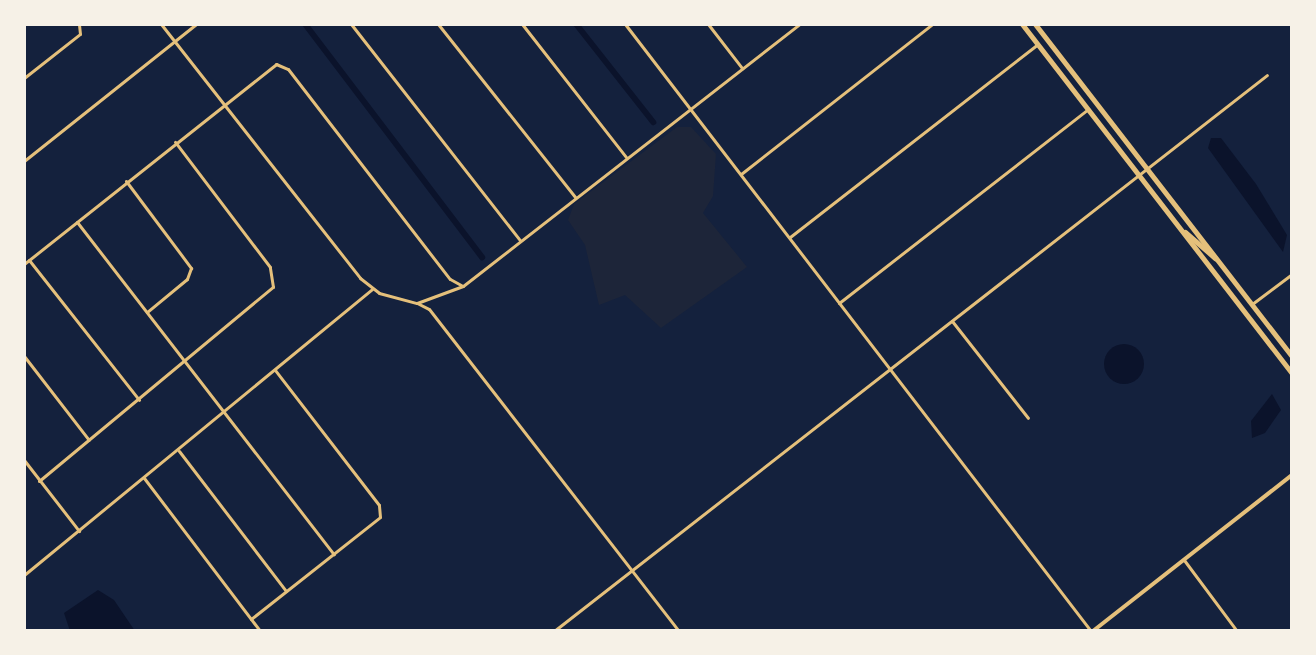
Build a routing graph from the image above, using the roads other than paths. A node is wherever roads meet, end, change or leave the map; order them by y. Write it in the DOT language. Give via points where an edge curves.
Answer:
graph roads {
  1 [pos="79,24"];
  2 [pos="161,24"];
  3 [pos="196,24"];
  4 [pos="351,24"];
  5 [pos="438,24"];
  6 [pos="522,24"];
  7 [pos="625,24"];
  8 [pos="708,24"];
  9 [pos="932,24"];
  10 [pos="1022,24"];
  11 [pos="1035,24"];
  12 [pos="795,25"];
  13 [pos="175,41"];
  14 [pos="1038,44"];
  15 [pos="742,68"];
  16 [pos="1267,75"];
  17 [pos="24,78"];
  18 [pos="225,104"];
  19 [pos="690,109"];
  20 [pos="1088,109"];
  21 [pos="175,142"];
  22 [pos="24,151"];
  23 [pos="29,157"];
  24 [pos="626,157"];
  25 [pos="24,161"];
  26 [pos="1146,169"];
  27 [pos="741,174"];
  28 [pos="1139,174"];
  29 [pos="126,181"];
  30 [pos="575,197"];
  31 [pos="77,222"];
  32 [pos="1181,229"];
  33 [pos="790,237"];
  34 [pos="520,240"];
  35 [pos="1216,258"];
  36 [pos="29,260"];
  37 [pos="24,264"];
  38 [pos="1292,274"];
  39 [pos="463,286"];
  40 [pos="372,289"];
  41 [pos="417,303"];
  42 [pos="839,303"];
  43 [pos="1252,304"];
  44 [pos="147,312"];
  45 [pos="951,320"];
  46 [pos="24,356"];
  47 [pos="1292,356"];
  48 [pos="186,362"];
  49 [pos="275,370"];
  50 [pos="888,370"];
  51 [pos="1292,373"];
  52 [pos="139,400"];
  53 [pos="225,412"];
  54 [pos="1028,418"];
  55 [pos="89,440"];
  56 [pos="178,451"];
  57 [pos="24,460"];
  58 [pos="1292,475"];
  59 [pos="143,476"];
  60 [pos="39,481"];
  61 [pos="79,531"];
  62 [pos="334,554"];
  63 [pos="1184,560"];
  64 [pos="633,570"];
  65 [pos="24,575"];
  66 [pos="286,591"];
  67 [pos="251,619"];
  68 [pos="260,631"];
  69 [pos="554,631"];
  70 [pos="679,631"];
  71 [pos="1092,631"];
  72 [pos="1237,631"];
  1 -- 17 [label="street" via="80,34"];
  2 -- 13 [label="street"];
  3 -- 13 [label="street"];
  4 -- 34 [label="street"];
  5 -- 30 [label="street"];
  6 -- 24 [label="street"];
  7 -- 19 [label="street"];
  8 -- 15 [label="street"];
  9 -- 27 [label="street"];
  10 -- 14 [label="main road"];
  11 -- 26 [label="main road"];
  12 -- 15 [label="street"];
  13 -- 18 [label="street"];
  13 -- 23 [label="street"];
  14 -- 20 [label="main road"];
  14 -- 33 [label="street"];
  15 -- 19 [label="street"];
  16 -- 26 [label="street"];
  18 -- 21 [label="street"];
  18 -- 39 [label="street" via="276,64 288,69 450,279"];
  18 -- 40 [label="street"];
  19 -- 24 [label="street"];
  19 -- 27 [label="street"];
  20 -- 28 [label="main road"];
  20 -- 42 [label="street"];
  21 -- 29 [label="street"];
  21 -- 48 [label="street" via="275,280 269,292"];
  22 -- 23 [label="street"];
  23 -- 25 [label="street"];
  24 -- 30 [label="street"];
  26 -- 28 [label="street"];
  26 -- 35 [label="main road"];
  27 -- 33 [label="street"];
  28 -- 32 [label="main road"];
  28 -- 45 [label="street"];
  29 -- 31 [label="street"];
  29 -- 44 [label="street" via="191,268 187,279"];
  30 -- 34 [label="street"];
  31 -- 36 [label="street"];
  31 -- 44 [label="street"];
  32 -- 35 [label="main road"];
  32 -- 51 [label="main road"];
  33 -- 42 [label="street"];
  34 -- 39 [label="street"];
  35 -- 43 [label="main road"];
  36 -- 37 [label="street"];
  36 -- 52 [label="street"];
  38 -- 43 [label="street"];
  39 -- 41 [label="street"];
  40 -- 41 [label="street"];
  40 -- 49 [label="street"];
  41 -- 64 [label="street" via="429,309"];
  42 -- 50 [label="street"];
  43 -- 47 [label="main road"];
  44 -- 48 [label="street"];
  45 -- 50 [label="street"];
  45 -- 54 [label="street"];
  46 -- 55 [label="street"];
  48 -- 52 [label="street"];
  48 -- 53 [label="street"];
  49 -- 53 [label="street"];
  49 -- 62 [label="street" via="379,505 380,517"];
  50 -- 64 [label="street"];
  50 -- 71 [label="street"];
  52 -- 55 [label="street"];
  53 -- 56 [label="street"];
  53 -- 62 [label="street"];
  55 -- 60 [label="street"];
  56 -- 59 [label="street"];
  56 -- 66 [label="street"];
  57 -- 60 [label="street"];
  58 -- 63 [label="street"];
  59 -- 61 [label="street"];
  59 -- 67 [label="street"];
  60 -- 61 [label="street"];
  61 -- 65 [label="street"];
  62 -- 66 [label="street"];
  63 -- 71 [label="street"];
  63 -- 72 [label="street"];
  64 -- 69 [label="street"];
  64 -- 70 [label="street"];
  66 -- 67 [label="street"];
  67 -- 68 [label="street"];
}
